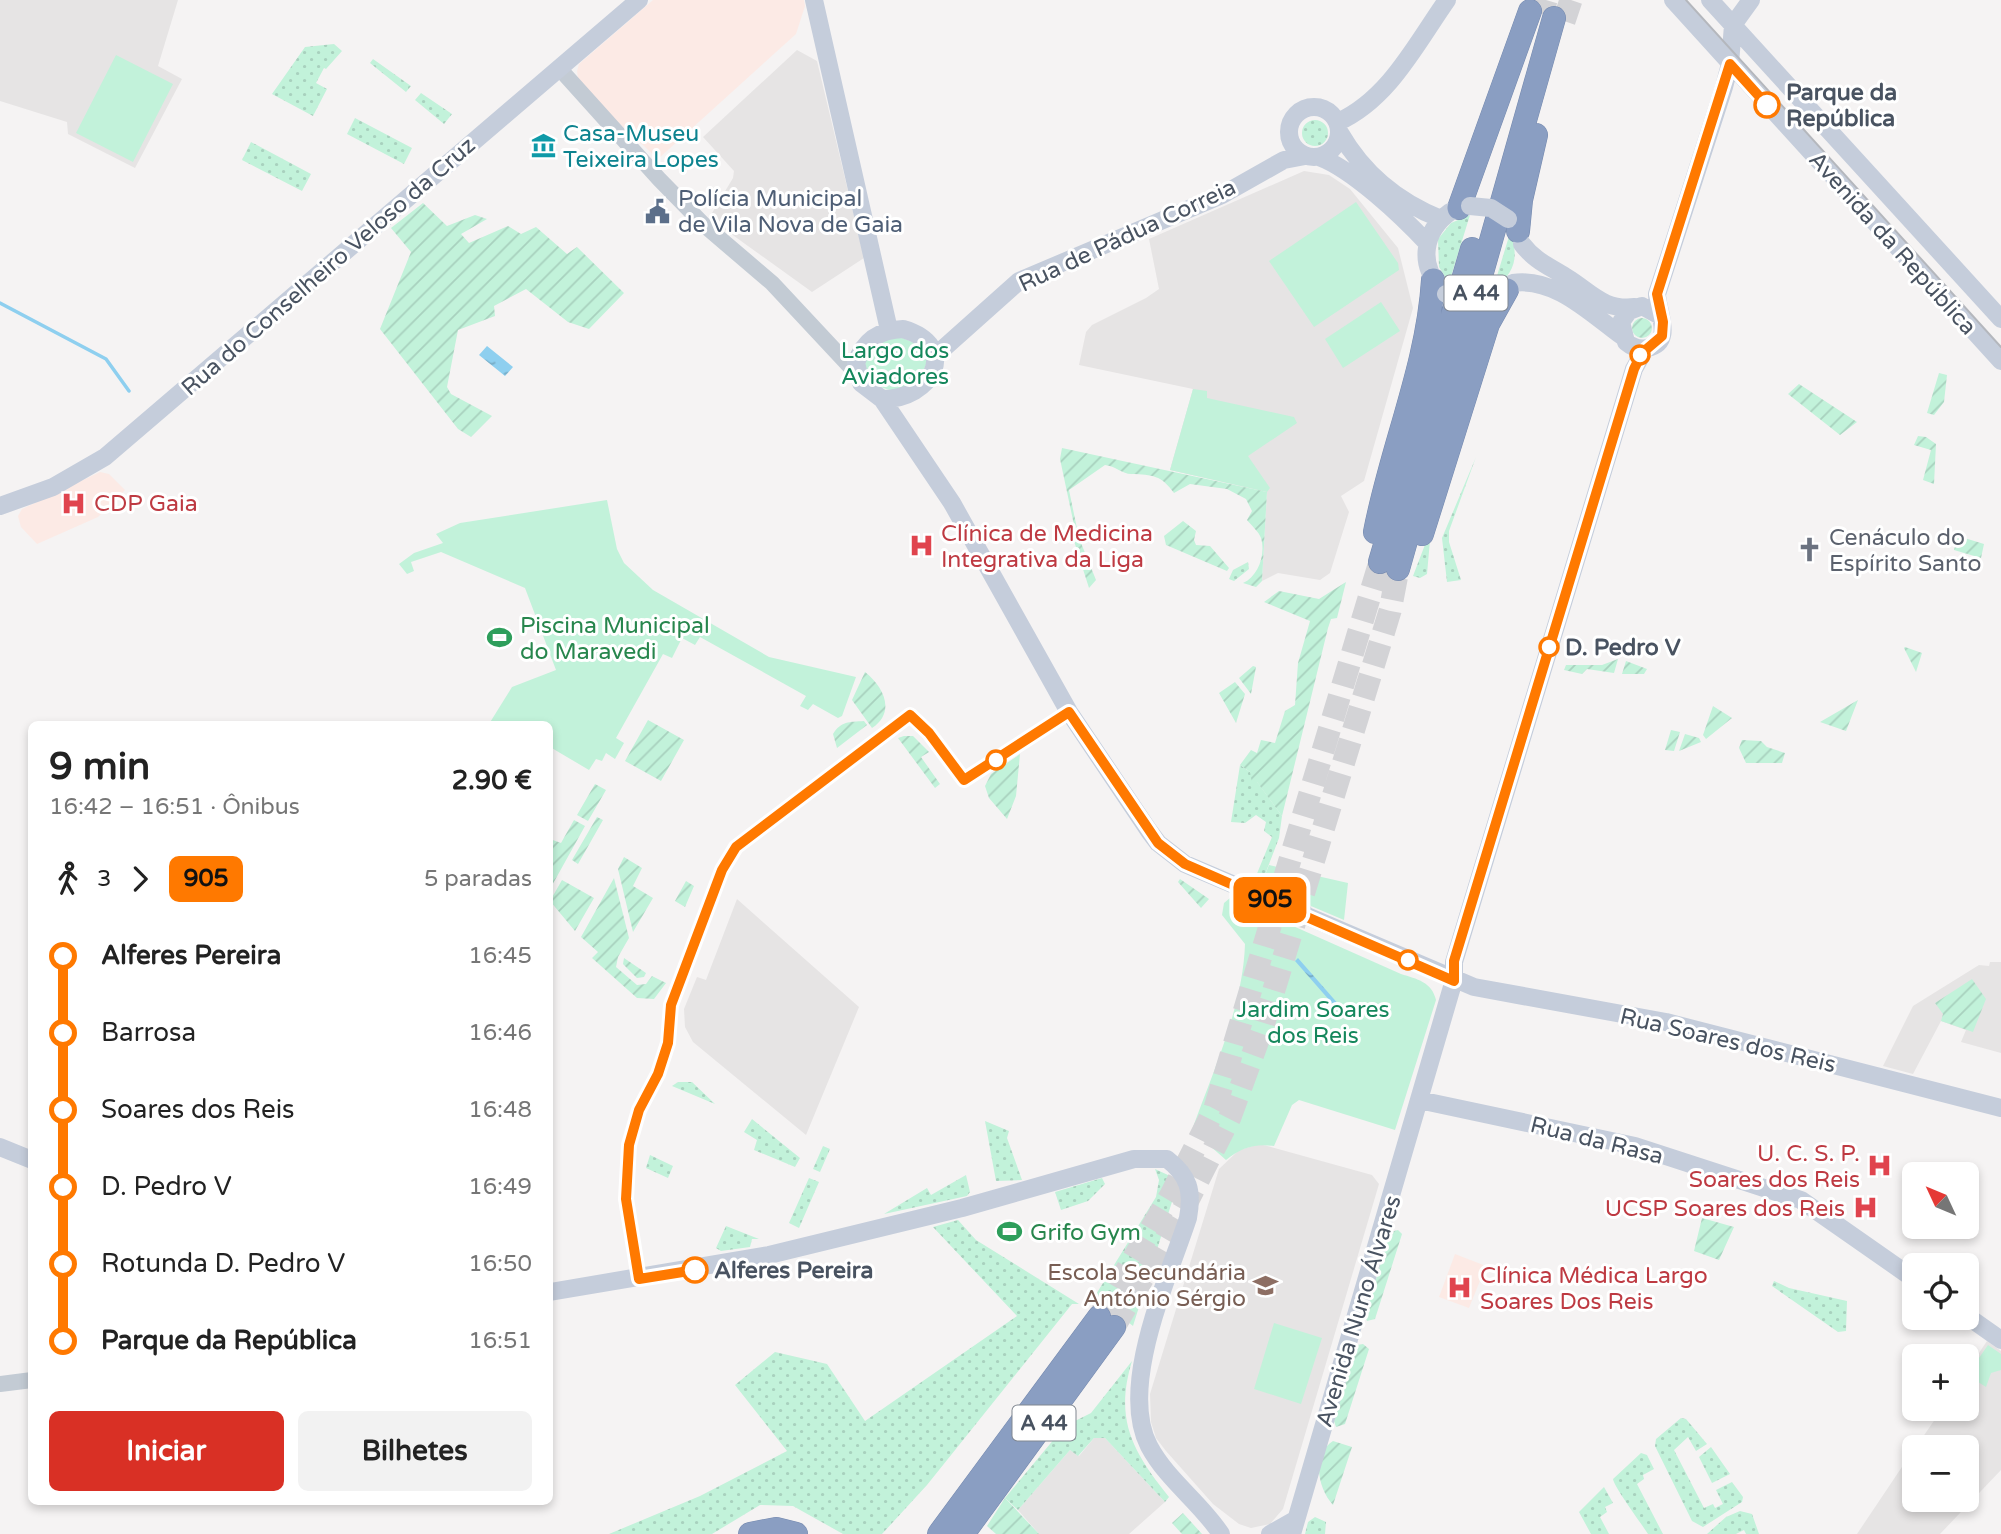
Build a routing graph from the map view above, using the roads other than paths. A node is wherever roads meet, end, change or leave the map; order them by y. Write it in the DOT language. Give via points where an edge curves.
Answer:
graph roads {
  1 [pos="639,0"];
  2 [pos="814,0"];
  3 [pos="1447,0"];
  4 [pos="1673,0"];
  5 [pos="1710,0"];
  6 [pos="1751,0"];
  7 [pos="1547,16"];
  8 [pos="1733,25"];
  9 [pos="1730,64"];
  10 [pos="559,68"];
  11 [pos="1339,127"];
  12 [pos="1289,130"];
  13 [pos="1312,156"];
  14 [pos="1258,172"];
  15 [pos="1456,211"];
  16 [pos="1516,231"];
  17 [pos="1427,243"];
  18 [pos="1439,287"];
  19 [pos="1503,291"];
  20 [pos="1635,307"];
  21 [pos="1660,316"];
  22 [pos="2001,319"];
  23 [pos="965,326"];
  24 [pos="889,330"];
  25 [pos="1622,336"];
  26 [pos="924,340"];
  27 [pos="1645,349"];
  28 [pos="935,356"];
  29 [pos="2001,361"];
  30 [pos="857,374"];
  31 [pos="907,397"];
  32 [pos="881,399"];
  33 [pos="904,428"];
  34 [pos="0,506"];
  35 [pos="1389,565"];
  36 [pos="1454,981"];
  37 [pos="1419,1100"];
  38 [pos="2001,1108"];
  39 [pos="0,1147"];
  40 [pos="28,1158"];
  41 [pos="1902,1271"];
  42 [pos="553,1291"];
  43 [pos="1979,1324"];
  44 [pos="2001,1340"];
  45 [pos="28,1380"];
  46 [pos="0,1384"];
  47 [pos="1037,1398"];
  48 [pos="1293,1527"];
  49 [pos="1223,1533"];
  50 [pos="750,1534"];
  51 [pos="796,1534"];
  52 [pos="924,1534"];
  53 [pos="939,1534"];
  54 [pos="963,1534"];
  55 [pos="1270,1534"];
  1 -- 10 [label="main road, Rua do Conselheiro Veloso da Cruz"];
  2 -- 24 [label="main road"];
  3 -- 11 [label="main road" via="1376,98"];
  4 -- 9 [label="main road, Avenida da República"];
  5 -- 8 [label="main road, Avenida da República"];
  6 -- 8 [label="main road"];
  7 -- 15 [label="highway"];
  7 -- 16 [label="highway"];
  7 -- 35 [label="highway, A 44"];
  8 -- 9 [label="main road"];
  8 -- 22 [label="main road, Avenida da República"];
  9 -- 21 [label="main road" via="1657,294"];
  9 -- 29 [label="main road, Avenida da República"];
  10 -- 30 [label="street" via="652,172 704,225 772,283"];
  10 -- 34 [label="main road, Rua do Conselheiro Veloso da Cruz" via="105,457 53,487"];
  11 -- 12 [label="main road" via="1328,111 1312,107 1296,115"];
  11 -- 13 [label="main road" via="1336,146"];
  11 -- 15 [label="main road" via="1359,162 1395,195"];
  12 -- 13 [label="main road" via="1293,146"];
  12 -- 14 [label="main road, Rua de Pádua Correia"];
  13 -- 14 [label="main road, Rua de Pádua Correia" via="1284,160"];
  13 -- 17 [label="main road" via="1338,165"];
  14 -- 23 [label="main road, Rua de Pádua Correia" via="1222,195 1019,281"];
  15 -- 16 [label="main road, bridge" via="1491,208"];
  15 -- 17 [label="main road"];
  16 -- 19 [label="main road" via="1523,257"];
  16 -- 20 [label="main road" via="1531,256 1601,303 1621,309"];
  17 -- 18 [label="main road" via="1428,268"];
  18 -- 19 [label="main road, bridge" via="1466,302"];
  18 -- 35 [label="highway" via="1383,490"];
  19 -- 25 [label="main road" via="1543,283"];
  19 -- 35 [label="highway" via="1488,324 1433,505"];
  20 -- 21 [label="main road" via="1648,307"];
  20 -- 25 [label="main road" via="1621,322"];
  21 -- 27 [label="main road" via="1662,336"];
  23 -- 26 [label="main road, Rua de Pádua Correia"];
  23 -- 28 [label="main road, Rua de Pádua Correia"];
  24 -- 26 [label="main road" via="903,329"];
  24 -- 30 [label="main road" via="869,339 860,351"];
  25 -- 27 [label="main road" via="1631,346"];
  26 -- 28 [label="main road"];
  27 -- 36 [label="main road, Avenida Nuno Álvares" via="1634,369 1454,961"];
  28 -- 31 [label="main road" via="929,381"];
  30 -- 32 [label="main road" via="869,392"];
  31 -- 32 [label="main road"];
  31 -- 33 [label="main road"];
  32 -- 33 [label="main road, Rua Soares dos Reis"];
  33 -- 36 [label="main road, Rua Soares dos Reis" via="952,503 1069,712 1158,843 1185,864"];
  36 -- 37 [label="main road, Avenida Nuno Álvares"];
  36 -- 38 [label="main road, Rua Soares dos Reis" via="1666,1022"];
  37 -- 41 [label="main road, Rua da Rasa" via="1635,1146 1801,1200"];
  37 -- 48 [label="main road, Avenida Nuno Álvares"];
  39 -- 40 [label="main road"];
  42 -- 49 [label="main road" via="769,1255 1134,1159 1167,1159 1188,1180 1192,1197 1146,1354 1140,1419 1163,1468"];
  43 -- 44 [label="main road"];
  45 -- 46 [label="street"];
  47 -- 52 [label="highway" via="1007,1425"];
  47 -- 53 [label="highway, A 44"];
  47 -- 54 [label="highway, A 44" via="1106,1322"];
  48 -- 55 [label="main road, Avenida Nuno Álvares"];
  50 -- 51 [label="highway" via="776,1530"];
}
